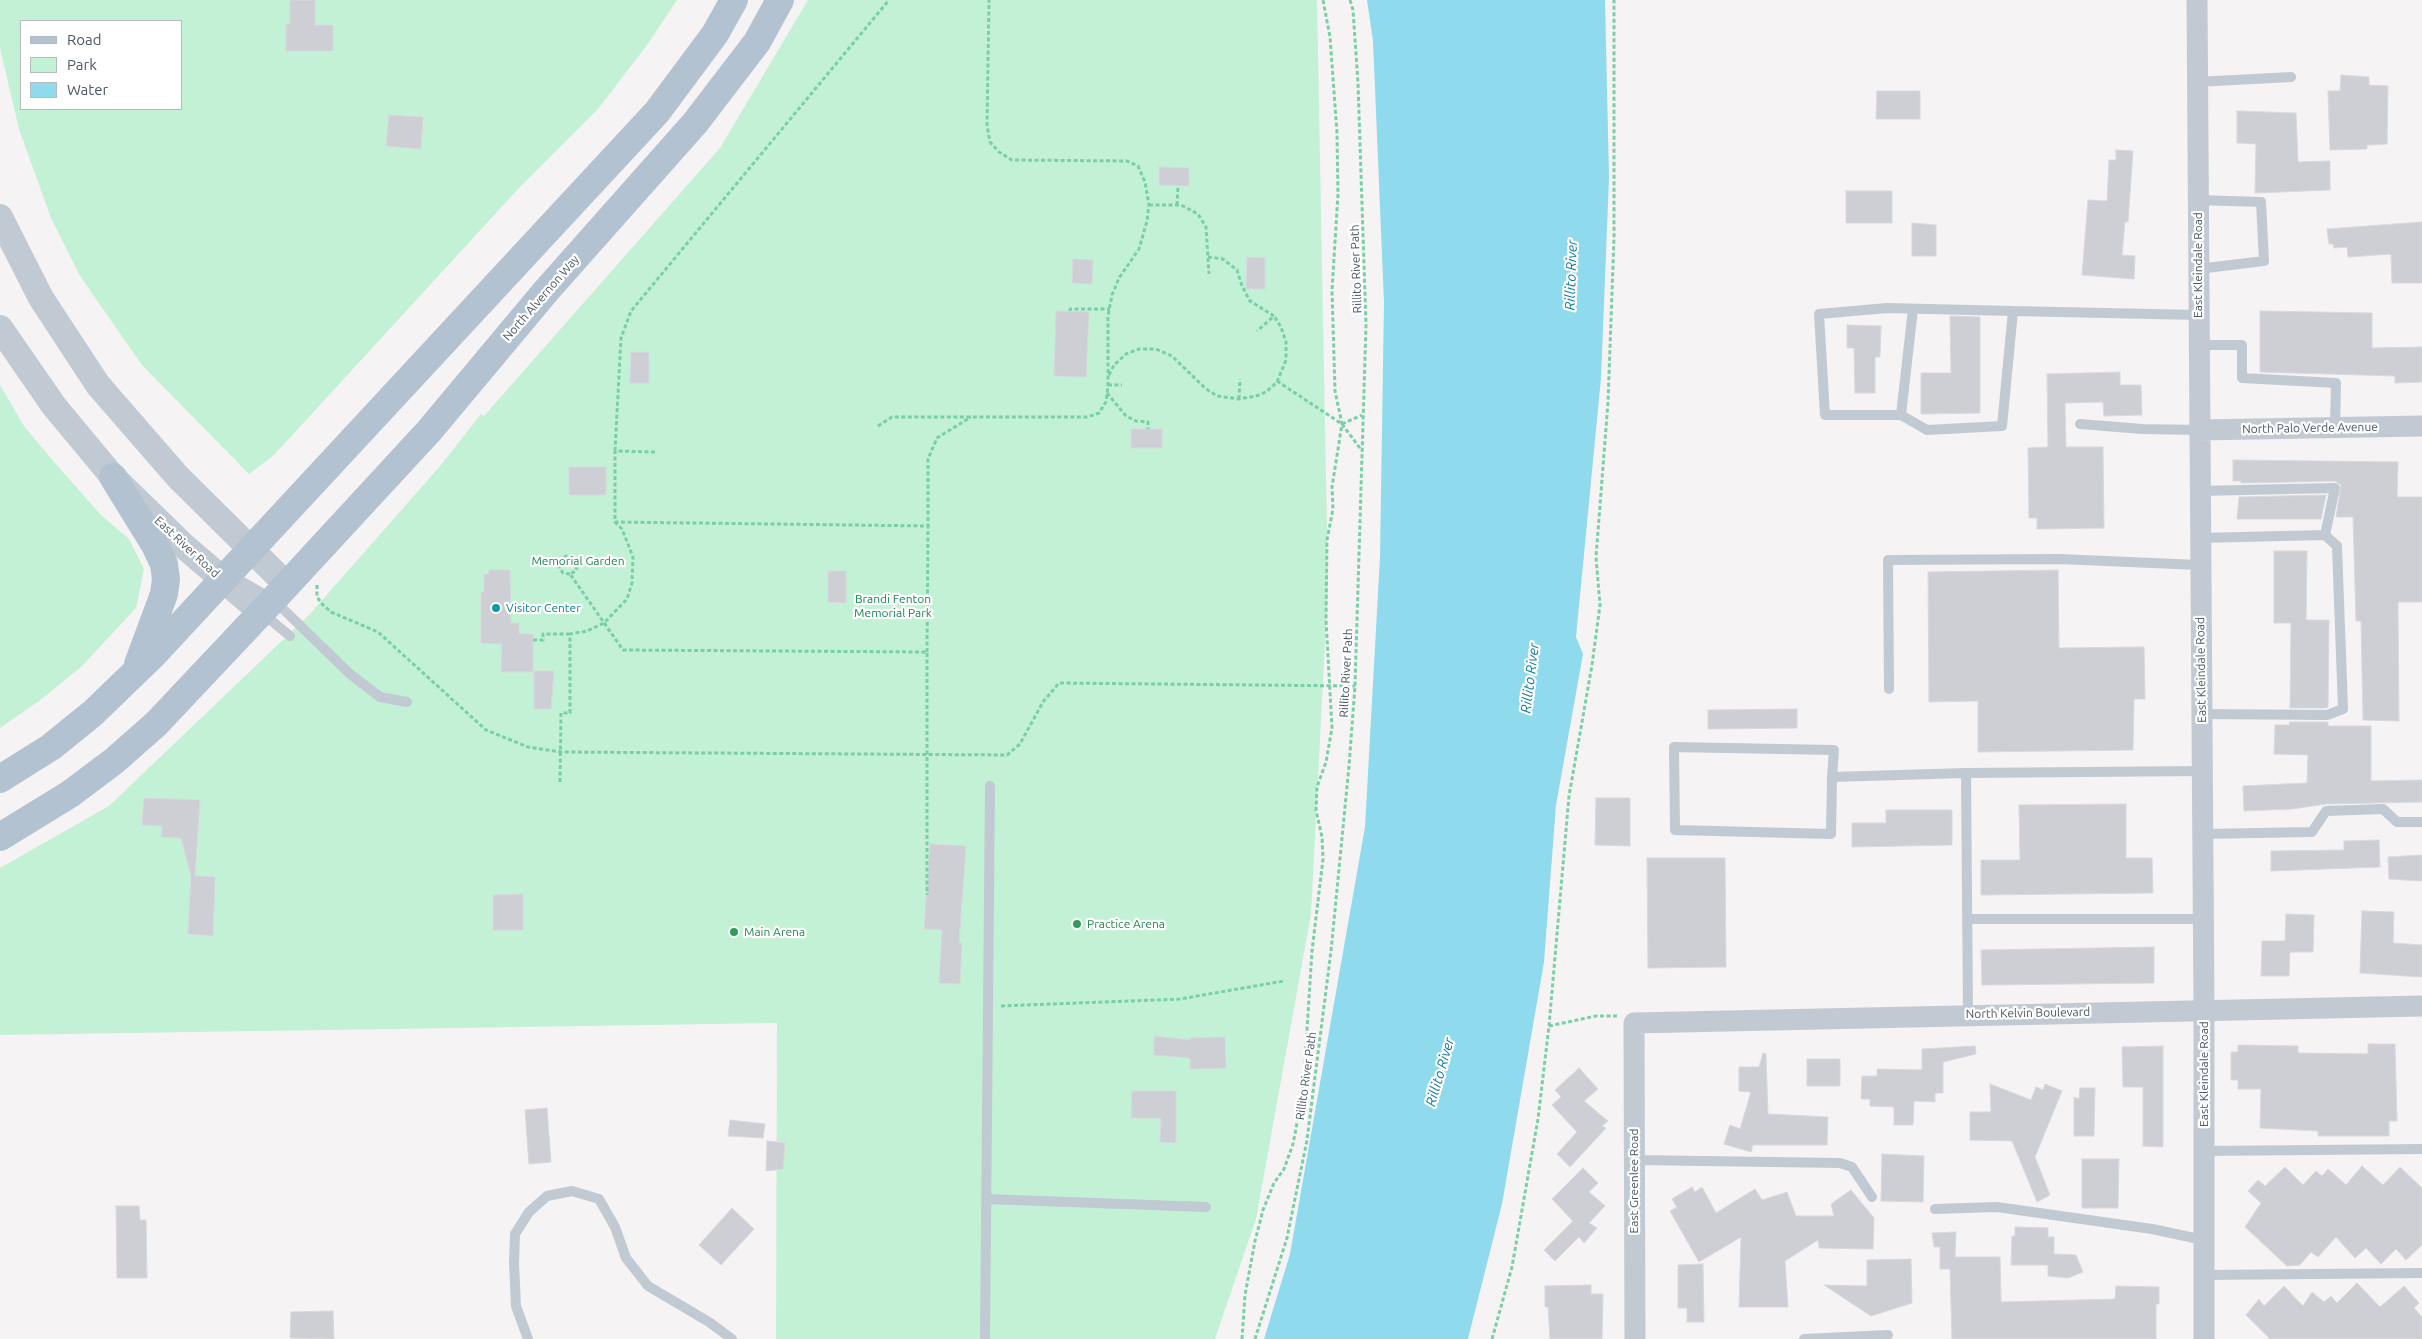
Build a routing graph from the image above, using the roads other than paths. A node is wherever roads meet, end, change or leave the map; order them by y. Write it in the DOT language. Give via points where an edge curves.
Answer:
graph roads {
  1 [pos="734,0"];
  2 [pos="780,0"];
  3 [pos="2197,0"];
  4 [pos="2291,77"];
  5 [pos="2197,82"];
  6 [pos="2198,200"];
  7 [pos="0,217"];
  8 [pos="2198,269"];
  9 [pos="1913,309"];
  10 [pos="2013,311"];
  11 [pos="2198,315"];
  12 [pos="0,328"];
  13 [pos="2198,345"];
  14 [pos="1901,415"];
  15 [pos="2080,424"];
  16 [pos="2422,426"];
  17 [pos="2335,428"];
  18 [pos="2198,430"];
  19 [pos="113,477"];
  20 [pos="2199,490"];
  21 [pos="2325,535"];
  22 [pos="2199,538"];
  23 [pos="250,549"];
  24 [pos="2200,564"];
  25 [pos="222,580"];
  26 [pos="273,599"];
  27 [pos="290,636"];
  28 [pos="135,673"];
  29 [pos="1889,689"];
  30 [pos="407,702"];
  31 [pos="2201,714"];
  32 [pos="2202,771"];
  33 [pos="1966,774"];
  34 [pos="1832,777"];
  35 [pos="0,779"];
  36 [pos="990,786"];
  37 [pos="2422,822"];
  38 [pos="2202,834"];
  39 [pos="0,837"];
  40 [pos="1968,919"];
  41 [pos="2203,919"];
  42 [pos="2422,1006"];
  43 [pos="2204,1010"];
  44 [pos="1968,1014"];
  45 [pos="1634,1022"];
  46 [pos="2422,1149"];
  47 [pos="2204,1151"];
  48 [pos="1634,1160"];
  49 [pos="1872,1197"];
  50 [pos="986,1199"];
  51 [pos="1206,1207"];
  52 [pos="1935,1208"];
  53 [pos="2204,1240"];
  54 [pos="2422,1273"];
  55 [pos="2204,1274"];
  56 [pos="1888,1335"];
  57 [pos="528,1339"];
  58 [pos="732,1339"];
  59 [pos="984,1339"];
  60 [pos="1635,1339"];
  61 [pos="1804,1339"];
  62 [pos="2204,1339"];
  1 -- 23 [label="main road" via="715,34 657,112"];
  2 -- 26 [label="main road, North Alvernon Way" via="757,42 695,123 546,291 429,431"];
  3 -- 5 [label="street, East Kleindale Road"];
  4 -- 5 [label="lane"];
  5 -- 6 [label="street, East Kleindale Road"];
  6 -- 8 [label="street, East Kleindale Road"];
  6 -- 8 [label="lane" via="2261,202 2264,261"];
  7 -- 23 [label="street" via="41,298 98,385 178,477"];
  8 -- 11 [label="street, East Kleindale Road"];
  9 -- 10 [label="lane"];
  9 -- 14 [label="lane"];
  9 -- 14 [label="lane" via="1819,314 1825,415"];
  10 -- 11 [label="lane"];
  10 -- 14 [label="lane" via="2002,426 1927,430"];
  11 -- 13 [label="street, East Kleindale Road"];
  12 -- 19 [label="street, East River Road" via="54,406"];
  13 -- 17 [label="lane" via="2242,345 2242,378 2336,383"];
  13 -- 18 [label="street, East Kleindale Road"];
  15 -- 18 [label="lane"];
  16 -- 17 [label="street, North Palo Verde Avenue"];
  17 -- 18 [label="street, North Palo Verde Avenue"];
  18 -- 20 [label="street, East Kleindale Road"];
  19 -- 25 [label="street, East River Road"];
  19 -- 28 [label="main road" via="155,545 164,564 166,579 164,594"];
  20 -- 21 [label="lane" via="2335,488"];
  20 -- 22 [label="street, East Kleindale Road"];
  21 -- 22 [label="lane"];
  21 -- 31 [label="lane" via="2337,546 2343,709 2328,715"];
  22 -- 24 [label="street, East Kleindale Road"];
  23 -- 25 [label="main road"];
  23 -- 26 [label="street"];
  24 -- 29 [label="lane" via="2058,559 1888,560"];
  24 -- 31 [label="street, East Kleindale Road"];
  25 -- 26 [label="street"];
  25 -- 28 [label="main road, East River Road"];
  26 -- 27 [label="lane"];
  26 -- 30 [label="lane" via="350,674 380,697"];
  26 -- 39 [label="main road" via="156,724 114,761 70,794"];
  28 -- 35 [label="main road, East River Road" via="64,736"];
  31 -- 32 [label="street, East Kleindale Road"];
  32 -- 33 [label="lane"];
  32 -- 38 [label="street, East Kleindale Road"];
  33 -- 34 [label="lane"];
  33 -- 40 [label="lane"];
  34 -- 34 [label="lane" via="1834,750 1674,747 1676,830 1831,834"];
  36 -- 50 [label="lane"];
  37 -- 38 [label="lane" via="2397,822 2384,809 2326,811 2312,832"];
  38 -- 41 [label="street, East Kleindale Road"];
  40 -- 41 [label="lane"];
  40 -- 44 [label="lane"];
  41 -- 43 [label="street, East Kleindale Road"];
  42 -- 43 [label="street, North Kelvin Boulevard"];
  43 -- 44 [label="street, North Kelvin Boulevard"];
  43 -- 47 [label="street, East Kleindale Road"];
  44 -- 45 [label="street, North Kelvin Boulevard"];
  45 -- 48 [label="street, East Greenlee Road"];
  46 -- 47 [label="lane"];
  47 -- 53 [label="street, East Kleindale Road"];
  48 -- 49 [label="lane" via="1840,1163 1852,1167"];
  48 -- 60 [label="street, East Greenlee Road"];
  50 -- 51 [label="lane"];
  50 -- 59 [label="lane"];
  52 -- 53 [label="lane" via="1997,1208 2152,1229"];
  53 -- 55 [label="street, East Kleindale Road"];
  54 -- 55 [label="lane"];
  55 -- 62 [label="street, East Kleindale Road"];
  56 -- 61 [label="lane"];
  57 -- 58 [label="lane" via="516,1306 516,1234 529,1212 547,1196 572,1191 598,1200 614,1227 626,1258 648,1286"];
}
